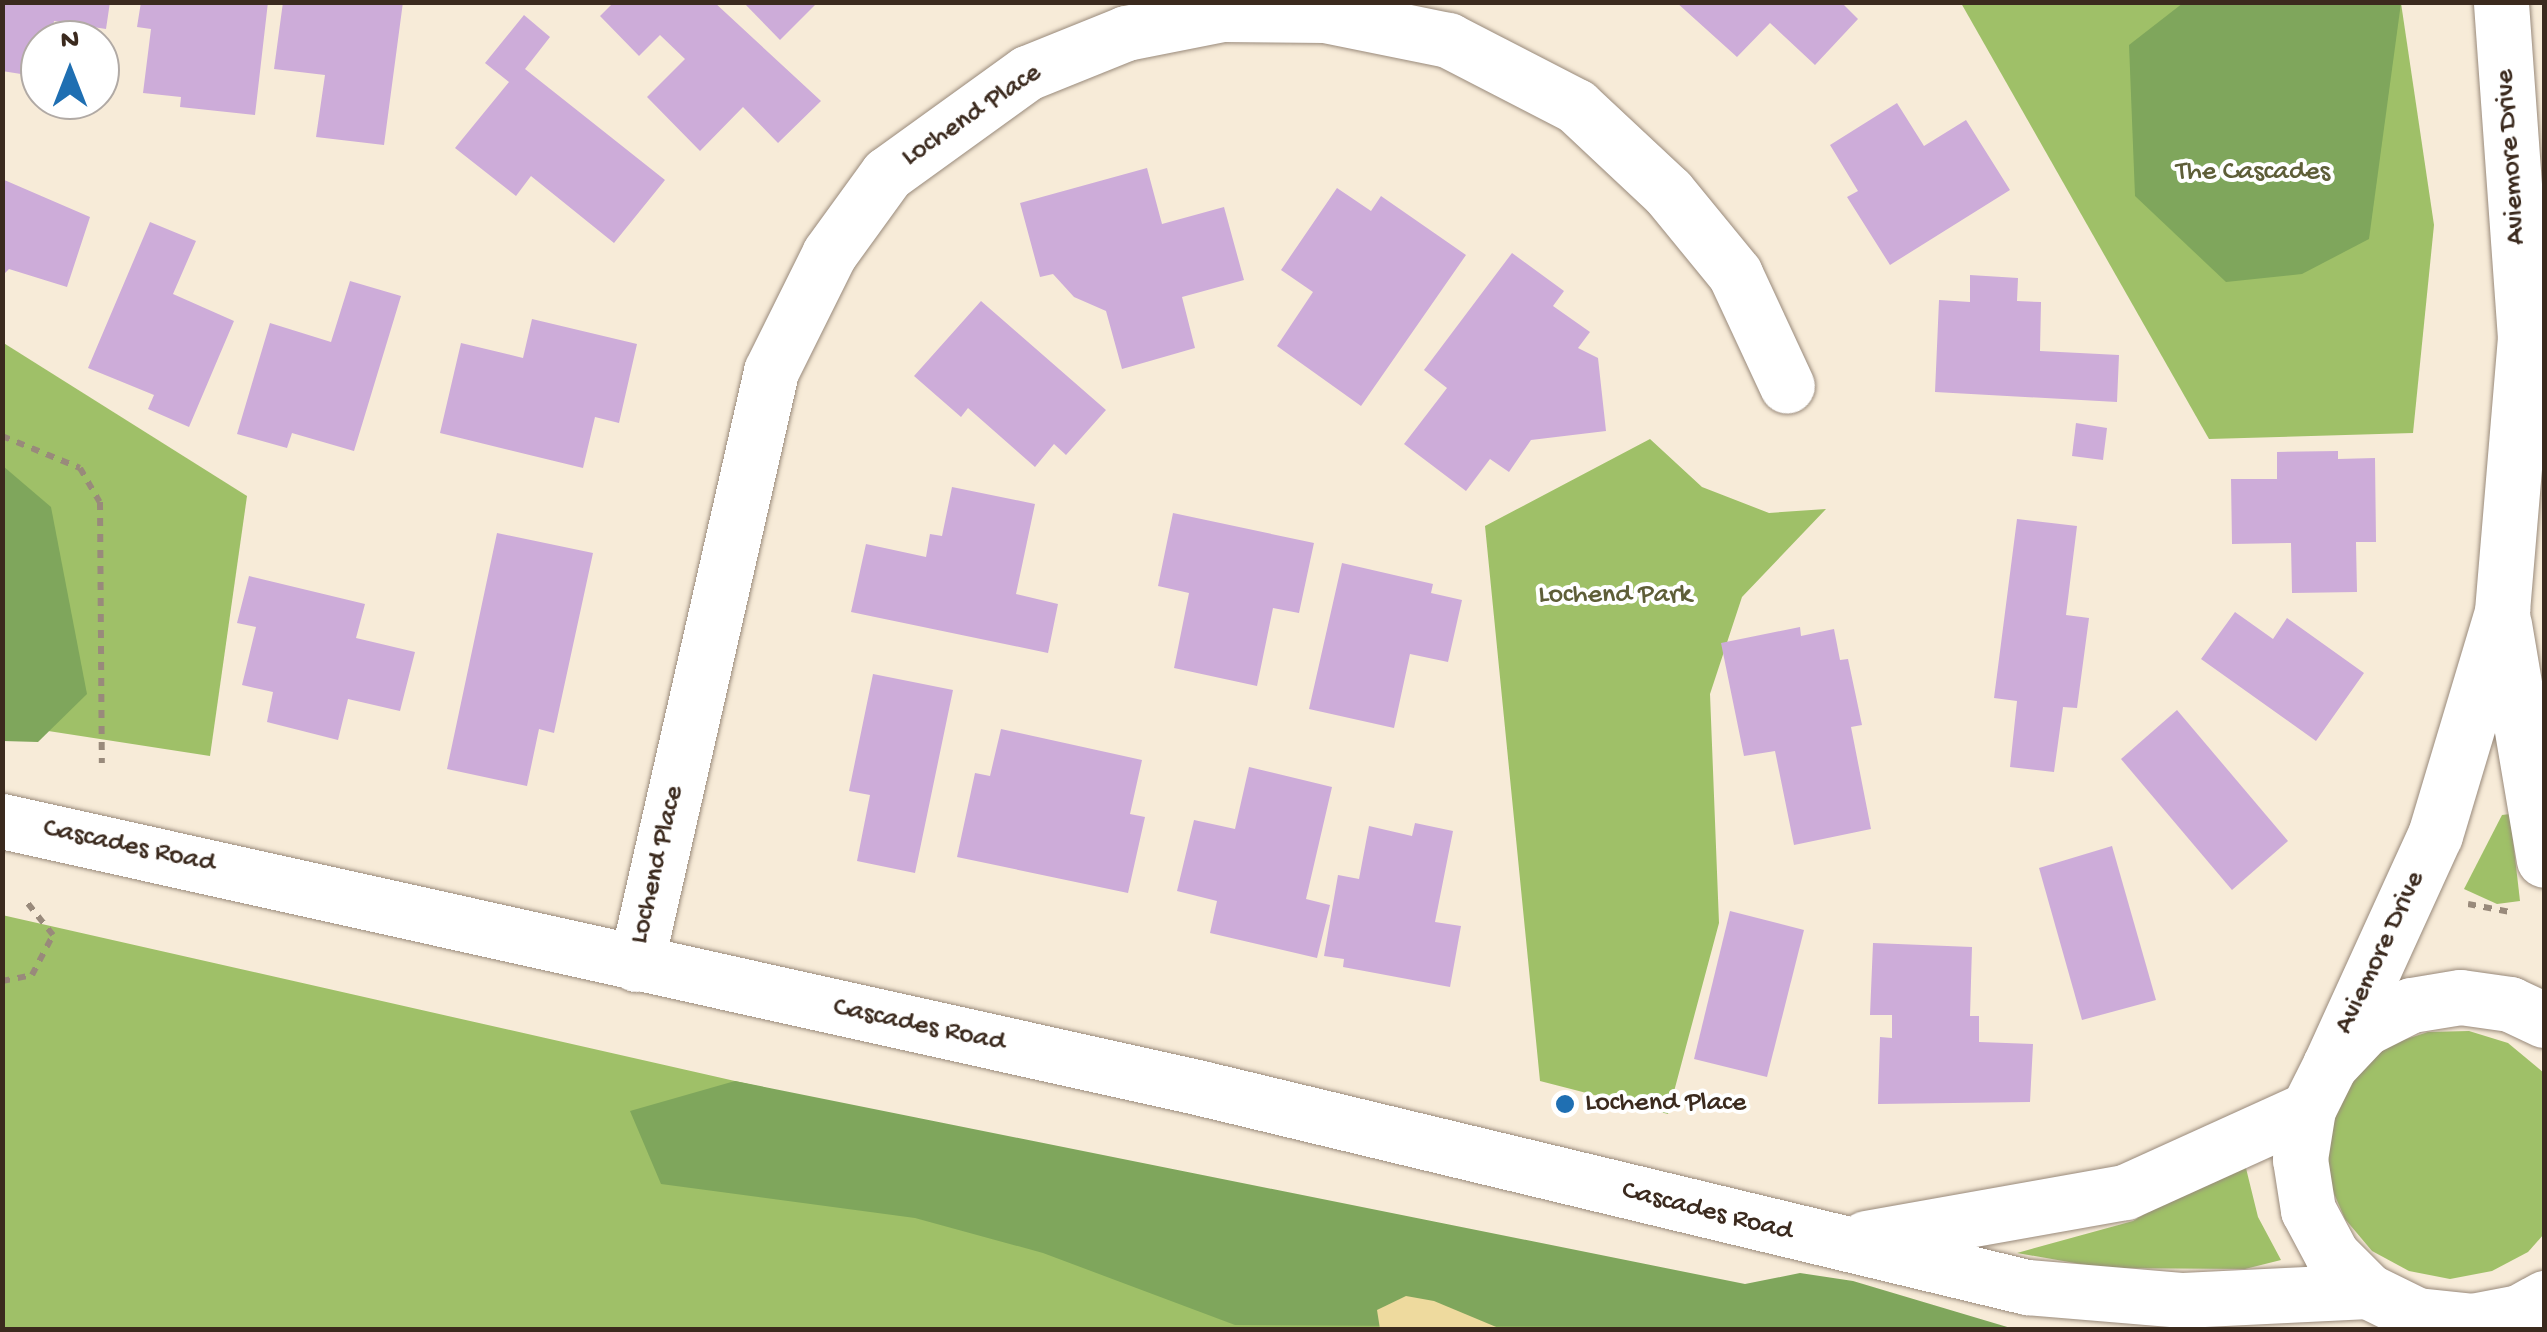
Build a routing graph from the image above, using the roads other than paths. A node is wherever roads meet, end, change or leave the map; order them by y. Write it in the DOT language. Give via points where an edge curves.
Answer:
graph roads {
  1 [pos="2500,2"];
  2 [pos="1787,386"];
  3 [pos="2502,611"];
  4 [pos="2,821"];
  5 [pos="2544,860"];
  6 [pos="636,964"];
  7 [pos="2544,1020"];
  8 [pos="2319,1087"];
  9 [pos="1833,1242"];
  10 [pos="2368,1291"];
  11 [pos="2544,1298"];
  12 [pos="2480,1325"];
  1 -- 3 [label="main road, Aviemore Drive" via="2525,338"];
  2 -- 6 [label="main road, Lochend Place" via="1734,274 1668,192 1576,106 1448,40 1325,15 1222,14 1126,34 1027,73 887,174 829,254 771,371"];
  3 -- 5 [label="main road, Aviemore Drive"];
  3 -- 8 [label="main road, Aviemore Drive" via="2435,835"];
  4 -- 6 [label="main road, Cascades Road"];
  6 -- 9 [label="main road, Cascades Road" via="1201,1088"];
  7 -- 8 [label="main road" via="2510,1004 2460,996 2410,1005 2365,1028"];
  8 -- 9 [label="main road, Cascades Road" via="2125,1192"];
  8 -- 10 [label="main road, Aviemore Drive" via="2300,1159 2308,1210 2332,1255"];
  9 -- 10 [label="main road, Cascades Road" via="2027,1287 2183,1300"];
  10 -- 12 [label="main road" via="2417,1315"];
  11 -- 12 [label="main road"];
}
